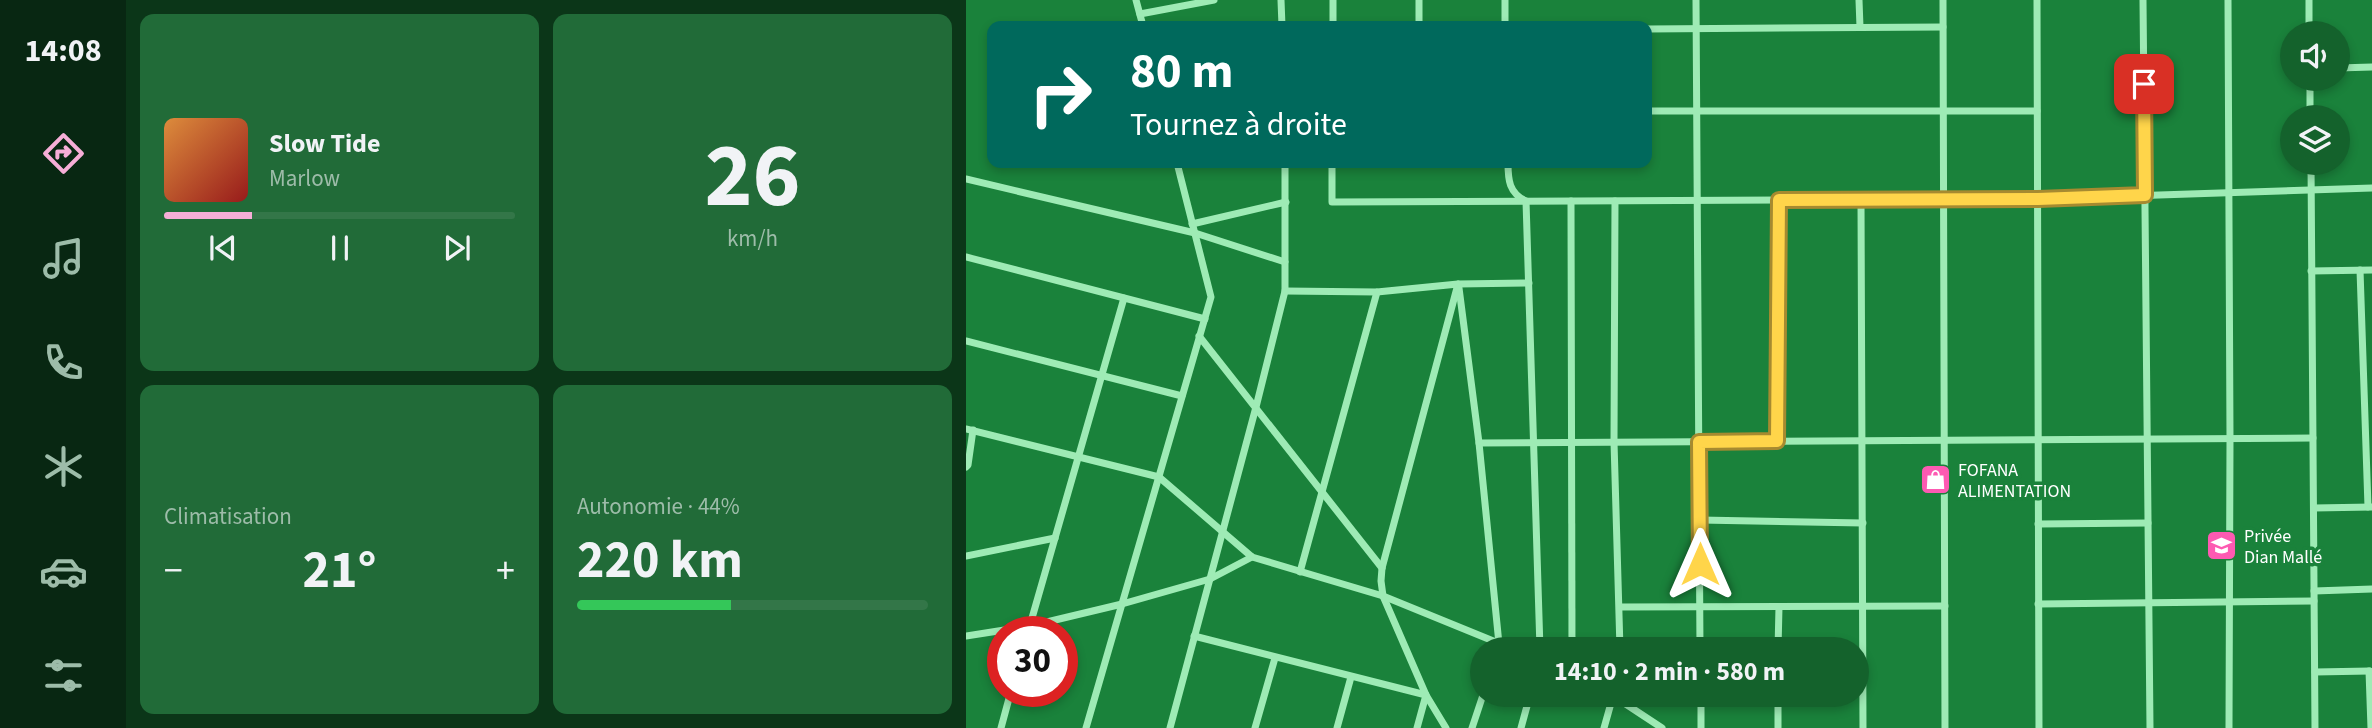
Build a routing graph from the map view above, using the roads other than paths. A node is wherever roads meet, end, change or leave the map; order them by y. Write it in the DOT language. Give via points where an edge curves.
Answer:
graph roads {
  1 [pos="1136,0"];
  2 [pos="1214,0"];
  3 [pos="1281,0"];
  4 [pos="1333,0"];
  5 [pos="1419,0"];
  6 [pos="1505,0"];
  7 [pos="1696,0"];
  8 [pos="1859,0"];
  9 [pos="1943,0"];
  10 [pos="2037,0"];
  11 [pos="2144,0"];
  12 [pos="2228,0"];
  13 [pos="2309,0"];
  14 [pos="1140,14"];
  15 [pos="1142,21"];
  16 [pos="1282,21"];
  17 [pos="1333,21"];
  18 [pos="1419,21"];
  19 [pos="1505,21"];
  20 [pos="2309,21"];
  21 [pos="1860,27"];
  22 [pos="1943,27"];
  23 [pos="1696,28"];
  24 [pos="1652,29"];
  25 [pos="2372,67"];
  26 [pos="2350,68"];
  27 [pos="1652,111"];
  28 [pos="1697,111"];
  29 [pos="1943,111"];
  30 [pos="2037,111"];
  31 [pos="1178,168"];
  32 [pos="1285,168"];
  33 [pos="1332,168"];
  34 [pos="1509,168"];
  35 [pos="2311,175"];
  36 [pos="966,178"];
  37 [pos="2372,188"];
  38 [pos="2311,190"];
  39 [pos="2229,193"];
  40 [pos="2145,195"];
  41 [pos="2038,199"];
  42 [pos="1779,200"];
  43 [pos="1861,200"];
  44 [pos="1943,200"];
  45 [pos="1525,201"];
  46 [pos="1571,201"];
  47 [pos="1615,201"];
  48 [pos="1697,201"];
  49 [pos="1286,202"];
  50 [pos="1192,224"];
  51 [pos="1195,233"];
  52 [pos="966,257"];
  53 [pos="1284,262"];
  54 [pos="2360,270"];
  55 [pos="2372,270"];
  56 [pos="2311,271"];
  57 [pos="1530,283"];
  58 [pos="1458,284"];
  59 [pos="1285,291"];
  60 [pos="1377,292"];
  61 [pos="1124,298"];
  62 [pos="1205,318"];
  63 [pos="1199,336"];
  64 [pos="966,341"];
  65 [pos="1101,376"];
  66 [pos="1182,396"];
  67 [pos="1256,407"];
  68 [pos="969,429"];
  69 [pos="2313,438"];
  70 [pos="2147,439"];
  71 [pos="2230,439"];
  72 [pos="1945,440"];
  73 [pos="2038,440"];
  74 [pos="1777,441"];
  75 [pos="1862,441"];
  76 [pos="1614,442"];
  77 [pos="1699,442"];
  78 [pos="1479,443"];
  79 [pos="1534,443"];
  80 [pos="1570,443"];
  81 [pos="1078,457"];
  82 [pos="966,467"];
  83 [pos="1159,477"];
  84 [pos="1322,491"];
  85 [pos="2370,507"];
  86 [pos="2314,508"];
  87 [pos="1700,520"];
  88 [pos="1863,523"];
  89 [pos="2148,523"];
  90 [pos="2038,524"];
  91 [pos="1223,532"];
  92 [pos="1055,538"];
  93 [pos="966,556"];
  94 [pos="1252,556"];
  95 [pos="1382,568"];
  96 [pos="1300,572"];
  97 [pos="1210,579"];
  98 [pos="2372,589"];
  99 [pos="2314,591"];
  100 [pos="1384,596"];
  101 [pos="2314,601"];
  102 [pos="2230,602"];
  103 [pos="2148,603"];
  104 [pos="1122,604"];
  105 [pos="2038,604"];
  106 [pos="1945,606"];
  107 [pos="1620,607"];
  108 [pos="1700,607"];
  109 [pos="1779,607"];
  110 [pos="1863,607"];
  111 [pos="1033,616"];
  112 [pos="1077,616"];
  113 [pos="987,634"];
  114 [pos="966,636"];
  115 [pos="1194,636"];
  116 [pos="1477,637"];
  117 [pos="1497,637"];
  118 [pos="1539,637"];
  119 [pos="1572,637"];
  120 [pos="1620,637"];
  121 [pos="1700,637"];
  122 [pos="1779,637"];
  123 [pos="1275,658"];
  124 [pos="2370,671"];
  125 [pos="2315,672"];
  126 [pos="1351,677"];
  127 [pos="1426,695"];
  128 [pos="1007,707"];
  129 [pos="1479,707"];
  130 [pos="1527,707"];
  131 [pos="1613,707"];
  132 [pos="1632,707"];
  133 [pos="1701,707"];
  134 [pos="1778,707"];
  135 [pos="1001,728"];
  136 [pos="1086,728"];
  137 [pos="1170,728"];
  138 [pos="1255,728"];
  139 [pos="1337,728"];
  140 [pos="1417,728"];
  141 [pos="1446,728"];
  142 [pos="1472,728"];
  143 [pos="1521,728"];
  144 [pos="1604,728"];
  145 [pos="1662,728"];
  146 [pos="1701,728"];
  147 [pos="1778,728"];
  148 [pos="1863,728"];
  149 [pos="1945,728"];
  150 [pos="2039,728"];
  151 [pos="2150,728"];
  152 [pos="2229,728"];
  153 [pos="2315,728"];
  154 [pos="2371,728"];
  1 -- 14 [label="street"];
  2 -- 14 [label="street"];
  3 -- 16 [label="street"];
  4 -- 17 [label="street"];
  5 -- 18 [label="street"];
  6 -- 19 [label="street"];
  7 -- 23 [label="street"];
  8 -- 21 [label="street"];
  9 -- 22 [label="street"];
  10 -- 30 [label="street"];
  11 -- 40 [label="street"];
  12 -- 39 [label="street"];
  13 -- 20 [label="street"];
  14 -- 15 [label="street"];
  21 -- 22 [label="street"];
  21 -- 23 [label="street"];
  22 -- 29 [label="street"];
  23 -- 24 [label="street"];
  23 -- 28 [label="street"];
  25 -- 26 [label="street"];
  27 -- 28 [label="street"];
  28 -- 29 [label="street"];
  28 -- 48 [label="street"];
  29 -- 30 [label="street"];
  29 -- 44 [label="street"];
  30 -- 41 [label="street"];
  31 -- 50 [label="street"];
  32 -- 49 [label="street"];
  33 -- 45 [label="street" via="1332,202"];
  34 -- 45 [label="street" via="1511,188"];
  35 -- 38 [label="street"];
  36 -- 51 [label="street"];
  37 -- 38 [label="street"];
  38 -- 39 [label="street"];
  38 -- 56 [label="street"];
  39 -- 40 [label="street"];
  39 -- 71 [label="street"];
  40 -- 41 [label="street"];
  40 -- 70 [label="street"];
  41 -- 44 [label="street"];
  41 -- 73 [label="street"];
  42 -- 43 [label="street"];
  42 -- 48 [label="street"];
  42 -- 74 [label="street"];
  43 -- 44 [label="street"];
  43 -- 75 [label="street"];
  44 -- 72 [label="street"];
  45 -- 46 [label="street"];
  45 -- 57 [label="street"];
  46 -- 47 [label="street"];
  46 -- 80 [label="street"];
  47 -- 48 [label="street"];
  47 -- 76 [label="street"];
  48 -- 77 [label="street"];
  49 -- 50 [label="street"];
  49 -- 53 [label="street"];
  50 -- 51 [label="street"];
  51 -- 53 [label="street"];
  51 -- 62 [label="street" via="1211,297"];
  52 -- 61 [label="street"];
  53 -- 59 [label="street"];
  54 -- 55 [label="street"];
  54 -- 56 [label="street"];
  54 -- 85 [label="street"];
  56 -- 69 [label="street"];
  57 -- 58 [label="street"];
  57 -- 79 [label="street"];
  58 -- 60 [label="street"];
  58 -- 78 [label="street"];
  58 -- 95 [label="street"];
  59 -- 60 [label="street"];
  59 -- 67 [label="street"];
  60 -- 84 [label="street"];
  61 -- 62 [label="street"];
  61 -- 65 [label="street"];
  62 -- 63 [label="street"];
  63 -- 66 [label="street"];
  63 -- 67 [label="street"];
  64 -- 65 [label="street"];
  65 -- 66 [label="street"];
  65 -- 81 [label="street"];
  66 -- 83 [label="street"];
  67 -- 84 [label="street"];
  67 -- 91 [label="street"];
  68 -- 81 [label="street"];
  68 -- 82 [label="street"];
  69 -- 71 [label="street"];
  69 -- 86 [label="street"];
  70 -- 71 [label="street"];
  70 -- 73 [label="street"];
  70 -- 89 [label="street"];
  71 -- 102 [label="street"];
  72 -- 73 [label="street"];
  72 -- 75 [label="street"];
  72 -- 106 [label="street"];
  73 -- 90 [label="street"];
  74 -- 75 [label="street"];
  74 -- 77 [label="street"];
  75 -- 88 [label="street"];
  76 -- 77 [label="street"];
  76 -- 80 [label="street"];
  76 -- 107 [label="street"];
  77 -- 87 [label="street"];
  78 -- 79 [label="street"];
  78 -- 117 [label="street"];
  79 -- 80 [label="street"];
  79 -- 118 [label="street"];
  80 -- 119 [label="street"];
  81 -- 83 [label="street"];
  81 -- 92 [label="street"];
  83 -- 91 [label="street"];
  83 -- 104 [label="street"];
  84 -- 95 [label="street"];
  84 -- 96 [label="street"];
  85 -- 86 [label="street"];
  86 -- 99 [label="street"];
  87 -- 88 [label="street"];
  87 -- 108 [label="street"];
  88 -- 110 [label="street"];
  89 -- 90 [label="street"];
  89 -- 103 [label="street"];
  90 -- 105 [label="street"];
  91 -- 94 [label="street"];
  91 -- 97 [label="street"];
  92 -- 93 [label="street"];
  92 -- 111 [label="street"];
  94 -- 96 [label="street"];
  94 -- 97 [label="street"];
  95 -- 100 [label="street"];
  96 -- 100 [label="street"];
  97 -- 104 [label="street"];
  97 -- 115 [label="street"];
  98 -- 99 [label="street"];
  99 -- 101 [label="street"];
  100 -- 116 [label="street"];
  100 -- 127 [label="street"];
  101 -- 102 [label="street"];
  101 -- 125 [label="street"];
  102 -- 103 [label="street"];
  102 -- 152 [label="street"];
  103 -- 105 [label="street"];
  103 -- 151 [label="street"];
  104 -- 112 [label="street"];
  104 -- 136 [label="street"];
  105 -- 150 [label="street"];
  106 -- 110 [label="street"];
  106 -- 149 [label="street"];
  107 -- 108 [label="street"];
  107 -- 120 [label="street"];
  108 -- 109 [label="street"];
  108 -- 121 [label="street"];
  109 -- 110 [label="street"];
  109 -- 122 [label="street"];
  110 -- 148 [label="street"];
  113 -- 114 [label="street"];
  115 -- 123 [label="street"];
  115 -- 137 [label="street"];
  123 -- 126 [label="street"];
  123 -- 138 [label="street"];
  124 -- 125 [label="street"];
  124 -- 154 [label="street"];
  125 -- 153 [label="street"];
  126 -- 127 [label="street"];
  126 -- 139 [label="street"];
  127 -- 140 [label="street"];
  127 -- 141 [label="street"];
  128 -- 135 [label="street"];
  129 -- 142 [label="street"];
  130 -- 143 [label="street"];
  131 -- 144 [label="street"];
  132 -- 145 [label="street"];
  133 -- 146 [label="street"];
  134 -- 147 [label="street"];
}
